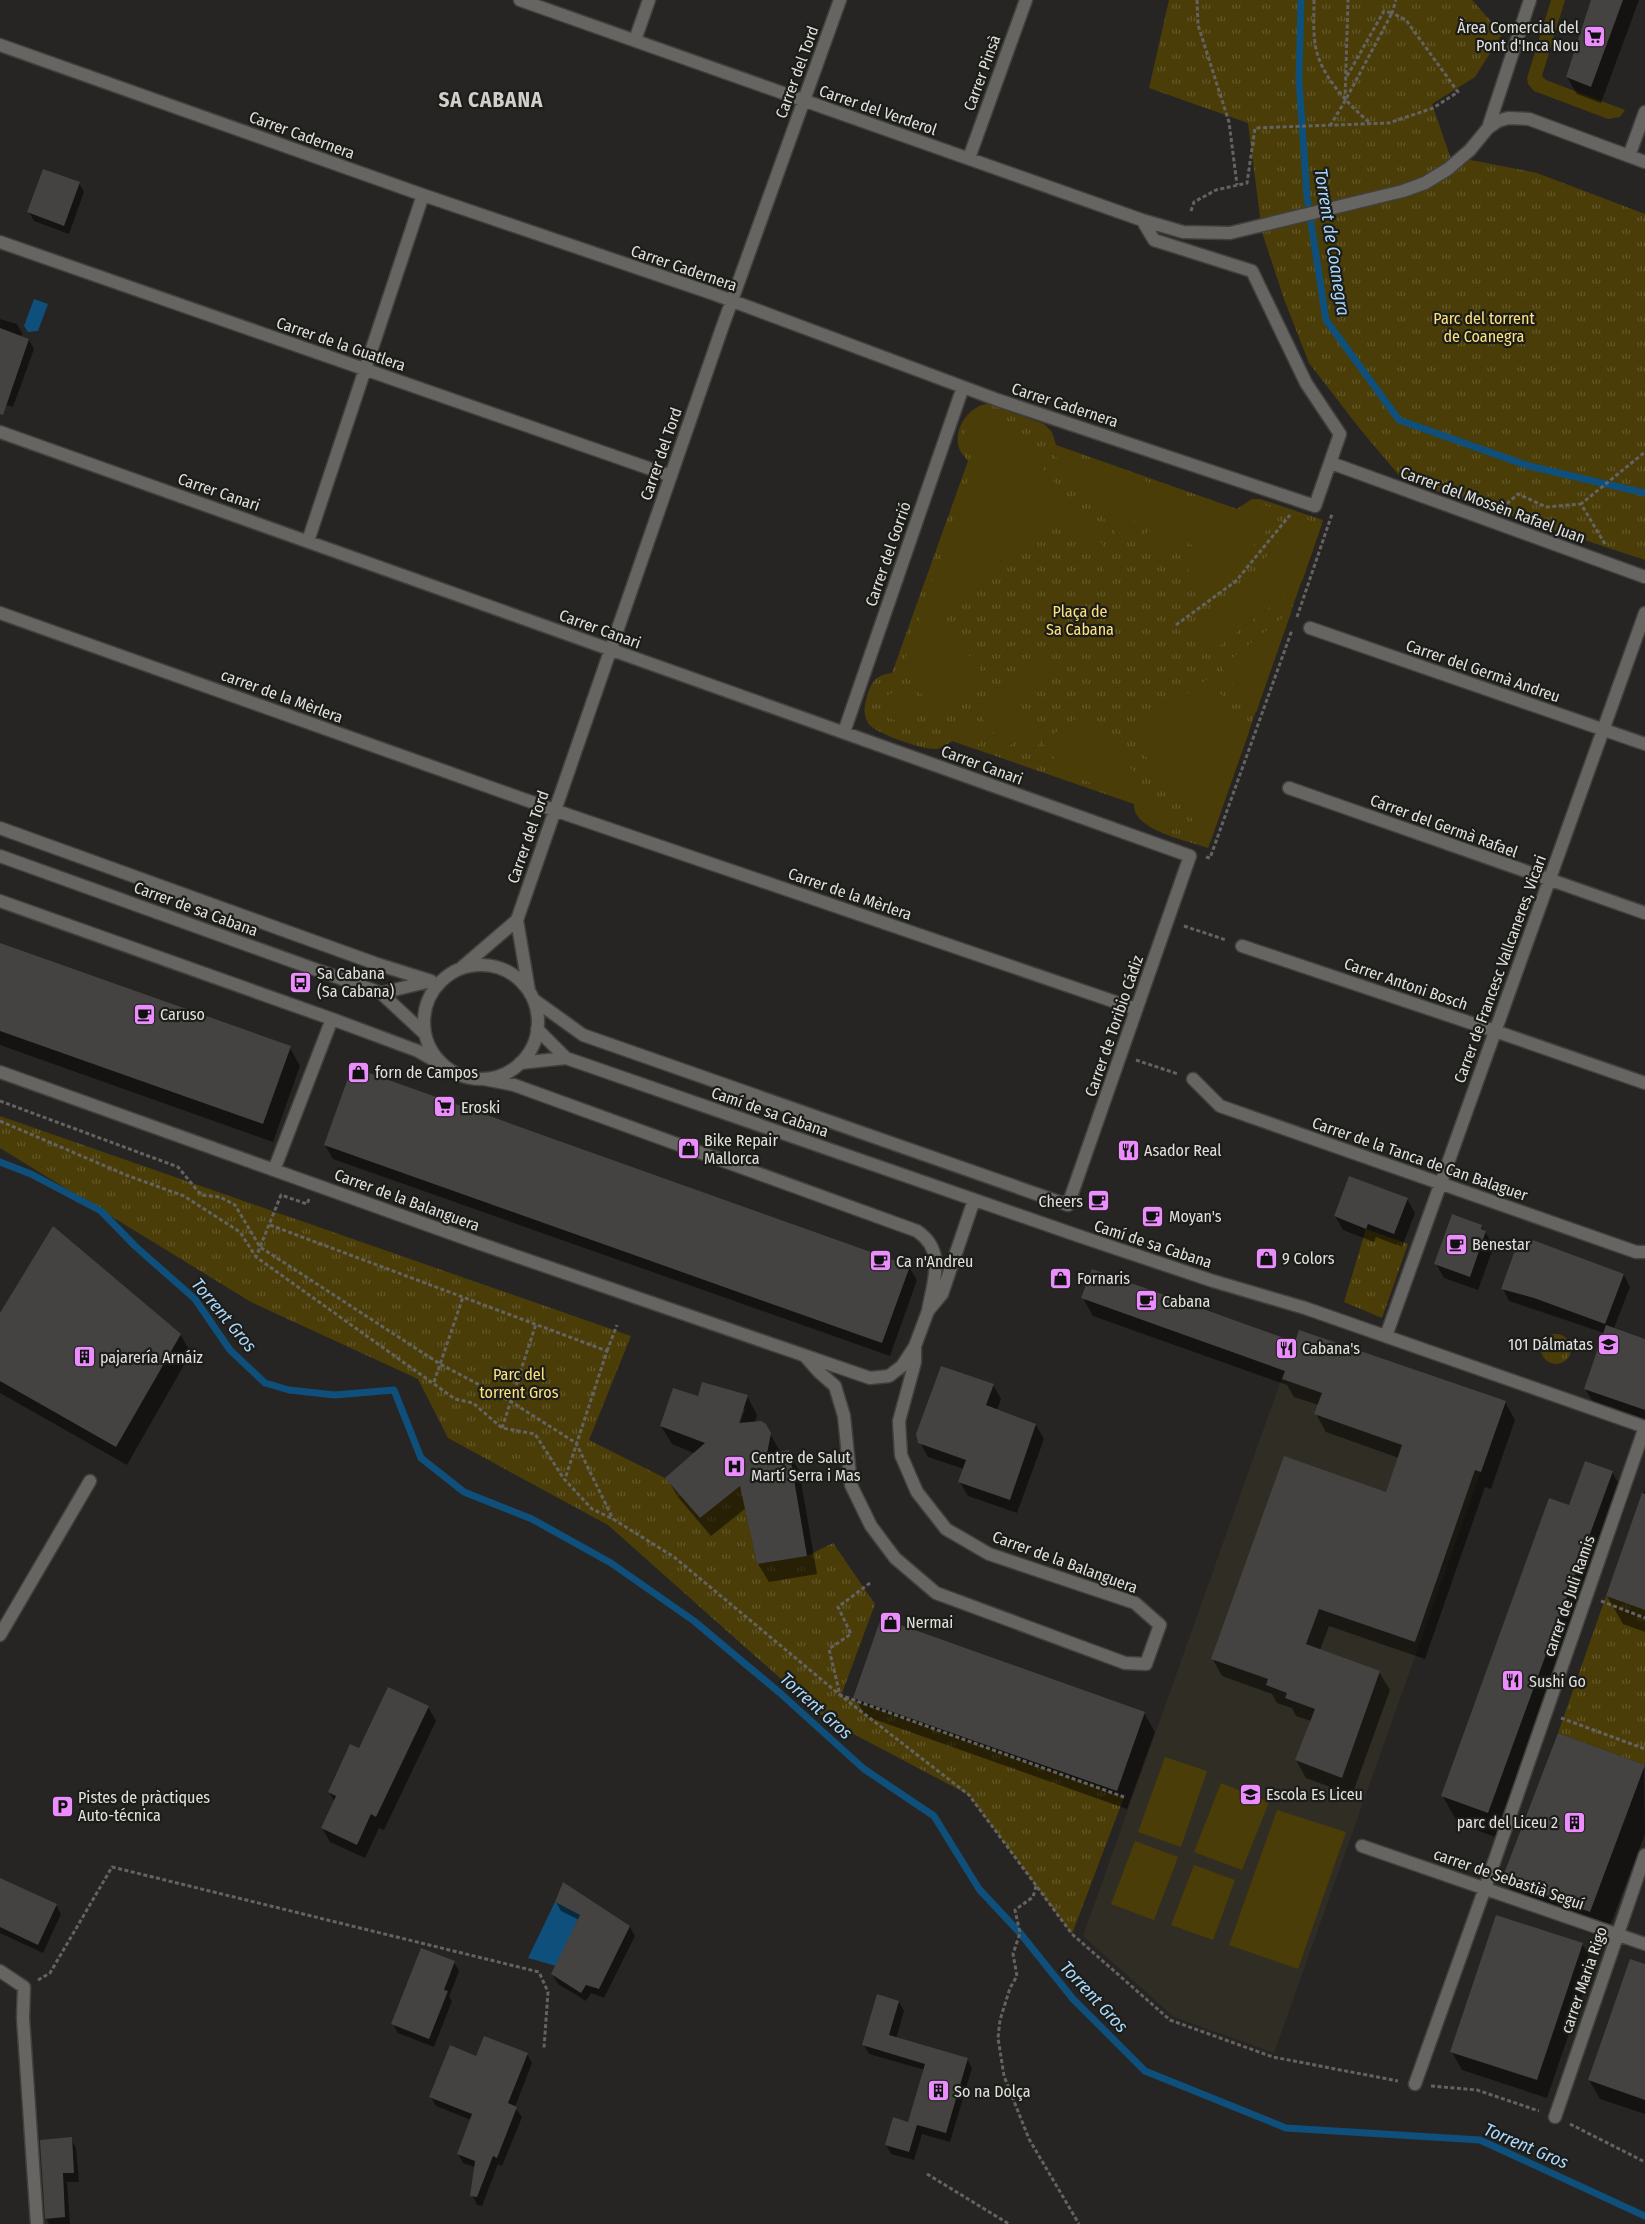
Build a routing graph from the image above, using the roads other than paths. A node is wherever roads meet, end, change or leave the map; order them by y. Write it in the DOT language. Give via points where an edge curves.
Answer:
graph roads {
  1 [pos="520,0"];
  2 [pos="649,0"];
  3 [pos="840,0"];
  4 [pos="1026,0"];
  5 [pos="1530,0"];
  6 [pos="635,40"];
  7 [pos="0,45"];
  8 [pos="804,102"];
  9 [pos="1645,112"];
  10 [pos="1485,132"];
  11 [pos="1629,156"];
  12 [pos="969,158"];
  13 [pos="1645,162"];
  14 [pos="423,195"];
  15 [pos="1142,220"];
  16 [pos="0,242"];
  17 [pos="732,301"];
  18 [pos="365,370"];
  19 [pos="963,387"];
  20 [pos="0,432"];
  21 [pos="1331,463"];
  22 [pos="671,476"];
  23 [pos="308,541"];
  24 [pos="1645,577"];
  25 [pos="0,613"];
  26 [pos="1645,613"];
  27 [pos="1310,628"];
  28 [pos="609,650"];
  29 [pos="1603,730"];
  30 [pos="844,732"];
  31 [pos="1645,744"];
  32 [pos="1289,788"];
  33 [pos="554,810"];
  34 [pos="0,828"];
  35 [pos="0,856"];
  36 [pos="1190,856"];
  37 [pos="1549,881"];
  38 [pos="0,901"];
  39 [pos="1645,914"];
  40 [pos="517,920"];
  41 [pos="1242,946"];
  42 [pos="460,969"];
  43 [pos="437,980"];
  44 [pos="381,993"];
  45 [pos="531,995"];
  46 [pos="1136,1010"];
  47 [pos="332,1019"];
  48 [pos="537,1029"];
  49 [pos="1496,1030"];
  50 [pos="425,1034"];
  51 [pos="566,1058"];
  52 [pos="520,1063"];
  53 [pos="446,1067"];
  54 [pos="0,1072"];
  55 [pos="484,1079"];
  56 [pos="1193,1079"];
  57 [pos="1645,1083"];
  58 [pos="274,1170"];
  59 [pos="1441,1183"];
  60 [pos="974,1200"];
  61 [pos="1645,1252"];
  62 [pos="928,1311"];
  63 [pos="1386,1336"];
  64 [pos="915,1346"];
  65 [pos="804,1354"];
  66 [pos="1645,1427"];
  67 [pos="90,1481"];
  68 [pos="0,1635"];
  69 [pos="1362,1846"];
  70 [pos="1645,1855"];
  71 [pos="1485,1888"];
  72 [pos="1616,1934"];
  73 [pos="1645,1944"];
  74 [pos="0,1971"];
  75 [pos="1415,2084"];
  76 [pos="1555,2117"];
  77 [pos="37,2224"];
  1 -- 6 [label="street, Carrer del Verderol"];
  2 -- 6 [label="street"];
  3 -- 8 [label="street, Carrer del Tord"];
  4 -- 12 [label="street, Carrer Pinsà"];
  5 -- 10 [label="street"];
  6 -- 8 [label="street, Carrer del Verderol"];
  7 -- 14 [label="street, Carrer Cadernera"];
  8 -- 12 [label="street, Carrer del Verderol"];
  8 -- 17 [label="street, Carrer del Tord"];
  9 -- 11 [label="street"];
  10 -- 11 [label="street" via="1498,121 1508,118 1529,119"];
  10 -- 15 [label="street, Carrer del Verderol" via="1456,163 1425,183 1403,191 1230,232 1183,232"];
  11 -- 13 [label="street"];
  12 -- 15 [label="street, Carrer del Verderol"];
  14 -- 17 [label="street, Carrer Cadernera"];
  14 -- 18 [label="street"];
  15 -- 21 [label="street" via="1154,240 1252,271 1306,383 1340,434"];
  16 -- 18 [label="street, Carrer de la Guatlera"];
  17 -- 19 [label="street, Carrer Cadernera"];
  17 -- 22 [label="street, Carrer del Tord"];
  18 -- 22 [label="street, Carrer de la Guatlera"];
  18 -- 23 [label="street"];
  19 -- 21 [label="street, Carrer Cadernera" via="1315,506"];
  19 -- 30 [label="street, Carrer del Gorrió"];
  20 -- 23 [label="street, Carrer Canari"];
  21 -- 24 [label="street, Carrer del Mossèn Rafael Juan"];
  22 -- 28 [label="street, Carrer del Tord"];
  23 -- 28 [label="street, Carrer Canari"];
  25 -- 33 [label="street, carrer de la Mèrlera"];
  26 -- 29 [label="street, Carrer de Francesc Vallcaneres, Vicari"];
  27 -- 29 [label="street, Carrer del Germà Andreu"];
  28 -- 30 [label="street, Carrer Canari"];
  28 -- 33 [label="street, Carrer del Tord"];
  29 -- 31 [label="street, Carrer del Germà Andreu"];
  29 -- 37 [label="street, Carrer de Francesc Vallcaneres, Vicari"];
  30 -- 36 [label="street, Carrer Canari"];
  32 -- 37 [label="street, Carrer del Germà Rafael"];
  33 -- 40 [label="street, Carrer del Tord"];
  33 -- 46 [label="street, Carrer de la Mèrlera"];
  34 -- 43 [label="street" via="377,964"];
  35 -- 44 [label="street, Carrer de sa Cabana"];
  36 -- 46 [label="street, Carrer de Toribio Cádiz"];
  37 -- 39 [label="street, Carrer del Germà Rafael"];
  37 -- 49 [label="street, Carrer de Francesc Vallcaneres, Vicari"];
  38 -- 47 [label="street"];
  40 -- 42 [label="street"];
  40 -- 45 [label="street, Carrer del Tord"];
  41 -- 49 [label="street, Carrer Antoni Bosch"];
  42 -- 43 [label="street"];
  42 -- 45 [label="street" via="480,965 499,968 516,977"];
  43 -- 44 [label="street"];
  43 -- 50 [label="street" via="424,1014"];
  44 -- 50 [label="street, Carrer de sa Cabana"];
  45 -- 46 [label="street, Carrer de Toribio Cádiz" via="582,1035 1068,1205"];
  45 -- 48 [label="street"];
  47 -- 53 [label="street" via="418,1052"];
  47 -- 58 [label="street"];
  48 -- 51 [label="street"];
  48 -- 52 [label="street" via="532,1047"];
  49 -- 57 [label="street, Carrer Antoni Bosch"];
  49 -- 59 [label="street, Carrer de Francesc Vallcaneres, Vicari"];
  50 -- 53 [label="street" via="432,1053"];
  51 -- 52 [label="street"];
  51 -- 60 [label="street, Camí de sa Cabana"];
  52 -- 55 [label="street" via="503,1074"];
  53 -- 55 [label="street" via="463,1076"];
  54 -- 58 [label="street, Carrer de la Balanguera"];
  55 -- 62 [label="street" via="514,1085 917,1231 929,1239 936,1256"];
  56 -- 59 [label="street, Carrer de la Tanca de Can Balaguer" via="1220,1106"];
  58 -- 65 [label="street, Carrer de la Balanguera"];
  59 -- 61 [label="street, Carrer de la Tanca de Can Balaguer" via="1636,1252"];
  59 -- 63 [label="street, Carrer de Francesc Vallcaneres, Vicari"];
  60 -- 62 [label="street" via="942,1294"];
  60 -- 63 [label="street, Camí de sa Cabana"];
  62 -- 64 [label="street"];
  63 -- 66 [label="street, Camí de sa Cabana"];
  64 -- 65 [label="street, Carrer de la Balanguera" via="902,1366 890,1376 870,1378"];
  64 -- 65 [label="street, Carrer de la Balanguera" via="915,1362 899,1421 901,1455 917,1492 946,1529 989,1554 1135,1603 1160,1625 1146,1664 1125,1663 936,1593 895,1558 870,1526 851,1485 844,1416 835,1386"];
  66 -- 71 [label="street, carrer de Juli Ramis"];
  67 -- 68 [label="street"];
  69 -- 71 [label="street, carrer de Sebastià Seguí"];
  70 -- 72 [label="street, carrer Maria Rigo"];
  71 -- 72 [label="street, carrer de Sebastià Seguí"];
  71 -- 75 [label="street, carrer de Juli Ramis"];
  72 -- 73 [label="street, carrer de Sebastià Seguí"];
  72 -- 76 [label="street, carrer Maria Rigo"];
  74 -- 77 [label="street" via="24,1987 23,2018"];
}
